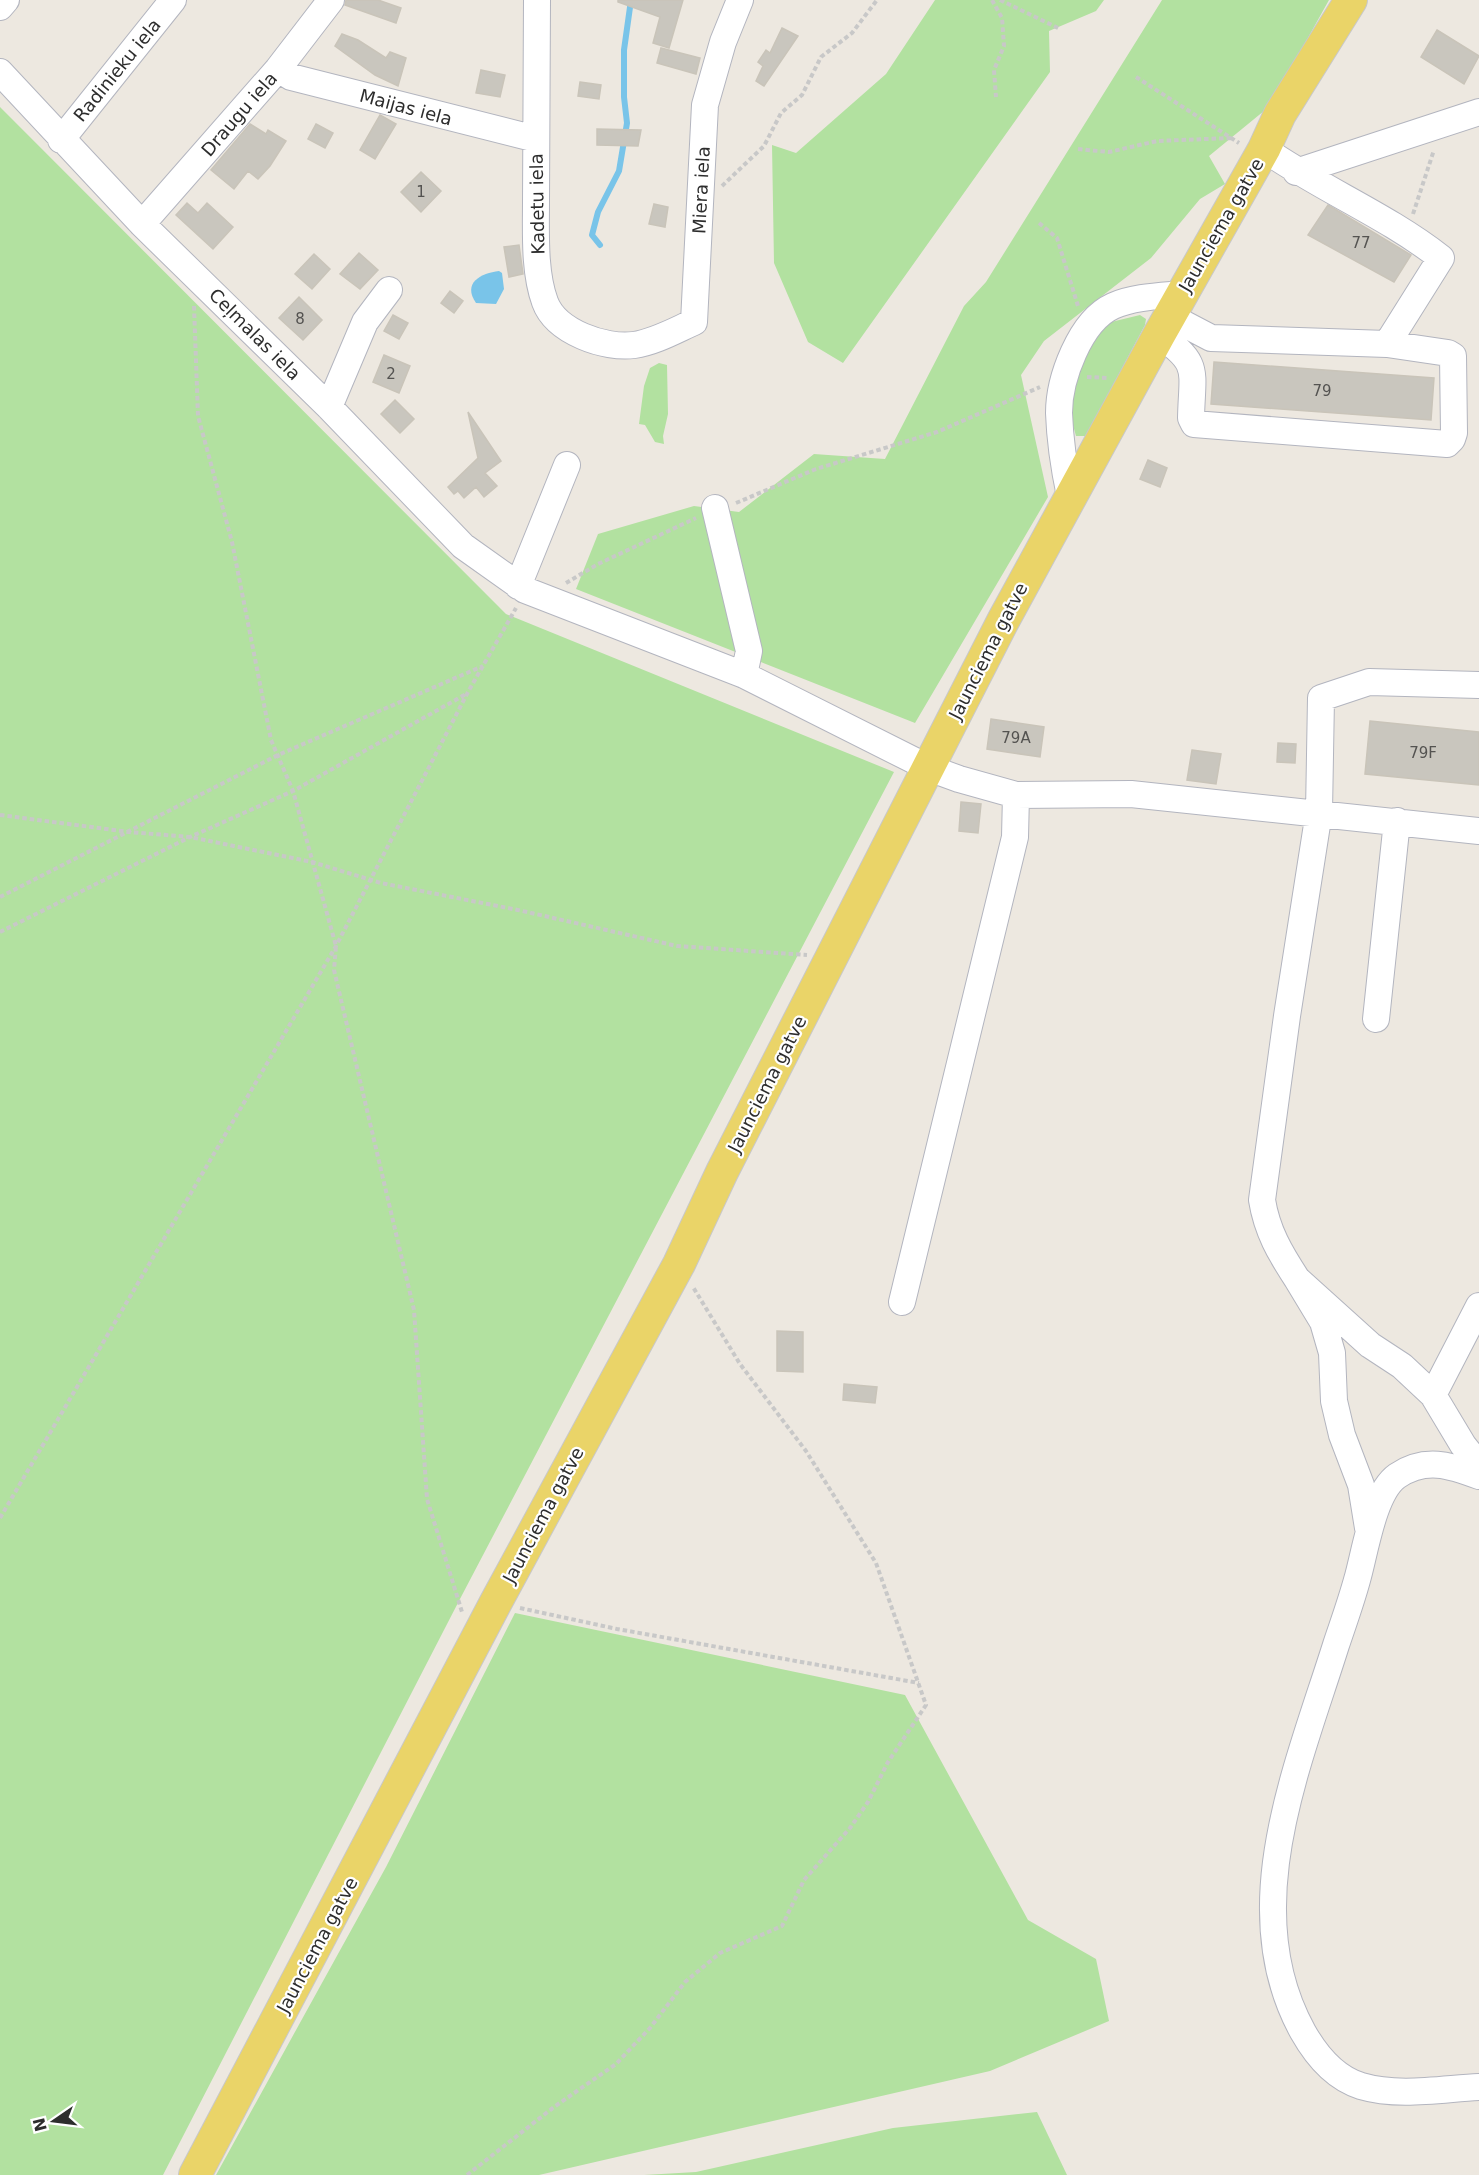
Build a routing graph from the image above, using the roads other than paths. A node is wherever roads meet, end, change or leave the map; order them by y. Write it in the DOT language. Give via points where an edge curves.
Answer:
graph roads {
  1 [pos="6,0"];
  2 [pos="173,0"];
  3 [pos="331,0"];
  4 [pos="537,0"];
  5 [pos="740,0"];
  6 [pos="1351,0"];
  7 [pos="0,7"];
  8 [pos="278,69"];
  9 [pos="0,72"];
  10 [pos="1479,112"];
  11 [pos="536,139"];
  12 [pos="61,140"];
  13 [pos="1262,152"];
  14 [pos="1296,172"];
  15 [pos="142,224"];
  16 [pos="389,290"];
  17 [pos="1170,315"];
  18 [pos="1387,344"];
  19 [pos="634,345"];
  20 [pos="329,407"];
  21 [pos="567,465"];
  22 [pos="1070,496"];
  23 [pos="715,508"];
  24 [pos="529,591"];
  25 [pos="744,675"];
  26 [pos="1479,685"];
  27 [pos="929,768"];
  28 [pos="1016,795"];
  29 [pos="1319,812"];
  30 [pos="1396,821"];
  31 [pos="1479,831"];
  32 [pos="1376,1019"];
  33 [pos="1297,1279"];
  34 [pos="902,1302"];
  35 [pos="1479,1306"];
  36 [pos="1433,1395"];
  37 [pos="1479,1465"];
  38 [pos="1479,1476"];
  39 [pos="1369,1531"];
  40 [pos="1479,2087"];
  41 [pos="195,2175"];
  1 -- 7 [label="street"];
  2 -- 12 [label="street, Radinieku iela"];
  3 -- 8 [label="street, Draugu iela"];
  4 -- 11 [label="street, Kadetu iela"];
  5 -- 19 [label="street, Miera iela" via="705,105 694,322"];
  6 -- 13 [label="main road, Jaunciema gatve" via="1280,114"];
  8 -- 11 [label="street, Maijas iela" via="291,77"];
  8 -- 15 [label="street, Draugu iela"];
  9 -- 12 [label="street, Ceļmalas iela"];
  10 -- 14 [label="street"];
  11 -- 19 [label="street, Kadetu iela" via="536,225 545,303 562,325 604,344"];
  12 -- 15 [label="street, Ceļmalas iela"];
  13 -- 14 [label="street"];
  13 -- 17 [label="main road, Jaunciema gatve"];
  14 -- 18 [label="street" via="1407,232 1441,258"];
  15 -- 20 [label="street, Ceļmalas iela"];
  16 -- 20 [label="street" via="365,322"];
  17 -- 18 [label="street" via="1211,338"];
  17 -- 18 [label="street" via="1192,368 1194,424 1447,444 1454,433 1453,356 1448,352"];
  17 -- 22 [label="main road, Jaunciema gatve"];
  17 -- 22 [label="street" via="1114,305 1085,330 1074,351 1059,411 1062,461"];
  20 -- 24 [label="street, Ceļmalas iela" via="463,546"];
  21 -- 24 [label="street"];
  22 -- 27 [label="main road, Jaunciema gatve"];
  23 -- 25 [label="street" via="748,651"];
  24 -- 25 [label="street, Ceļmalas iela"];
  25 -- 27 [label="street, Ceļmalas iela"];
  26 -- 29 [label="street" via="1369,682 1321,698"];
  27 -- 28 [label="street, Ceļmalas iela"];
  27 -- 41 [label="main road, Jaunciema gatve" via="722,1172 679,1264 496,1602"];
  28 -- 29 [label="street, Ceļmalas iela" via="1131,794"];
  28 -- 34 [label="street" via="1015,837"];
  29 -- 30 [label="street, Ceļmalas iela"];
  29 -- 33 [label="street" via="1262,1200 1277,1250"];
  30 -- 31 [label="street, Ceļmalas iela"];
  30 -- 32 [label="street"];
  33 -- 36 [label="street"];
  33 -- 39 [label="street" via="1323,1322 1332,1353 1334,1401 1361,1485"];
  35 -- 36 [label="street"];
  36 -- 37 [label="street"];
  38 -- 39 [label="street" via="1428,1462 1396,1476 1378,1503"];
  39 -- 40 [label="street" via="1357,1581 1292,1782 1280,1839 1274,1944 1294,2016 1315,2053 1335,2072 1360,2085 1396,2091"];
}
